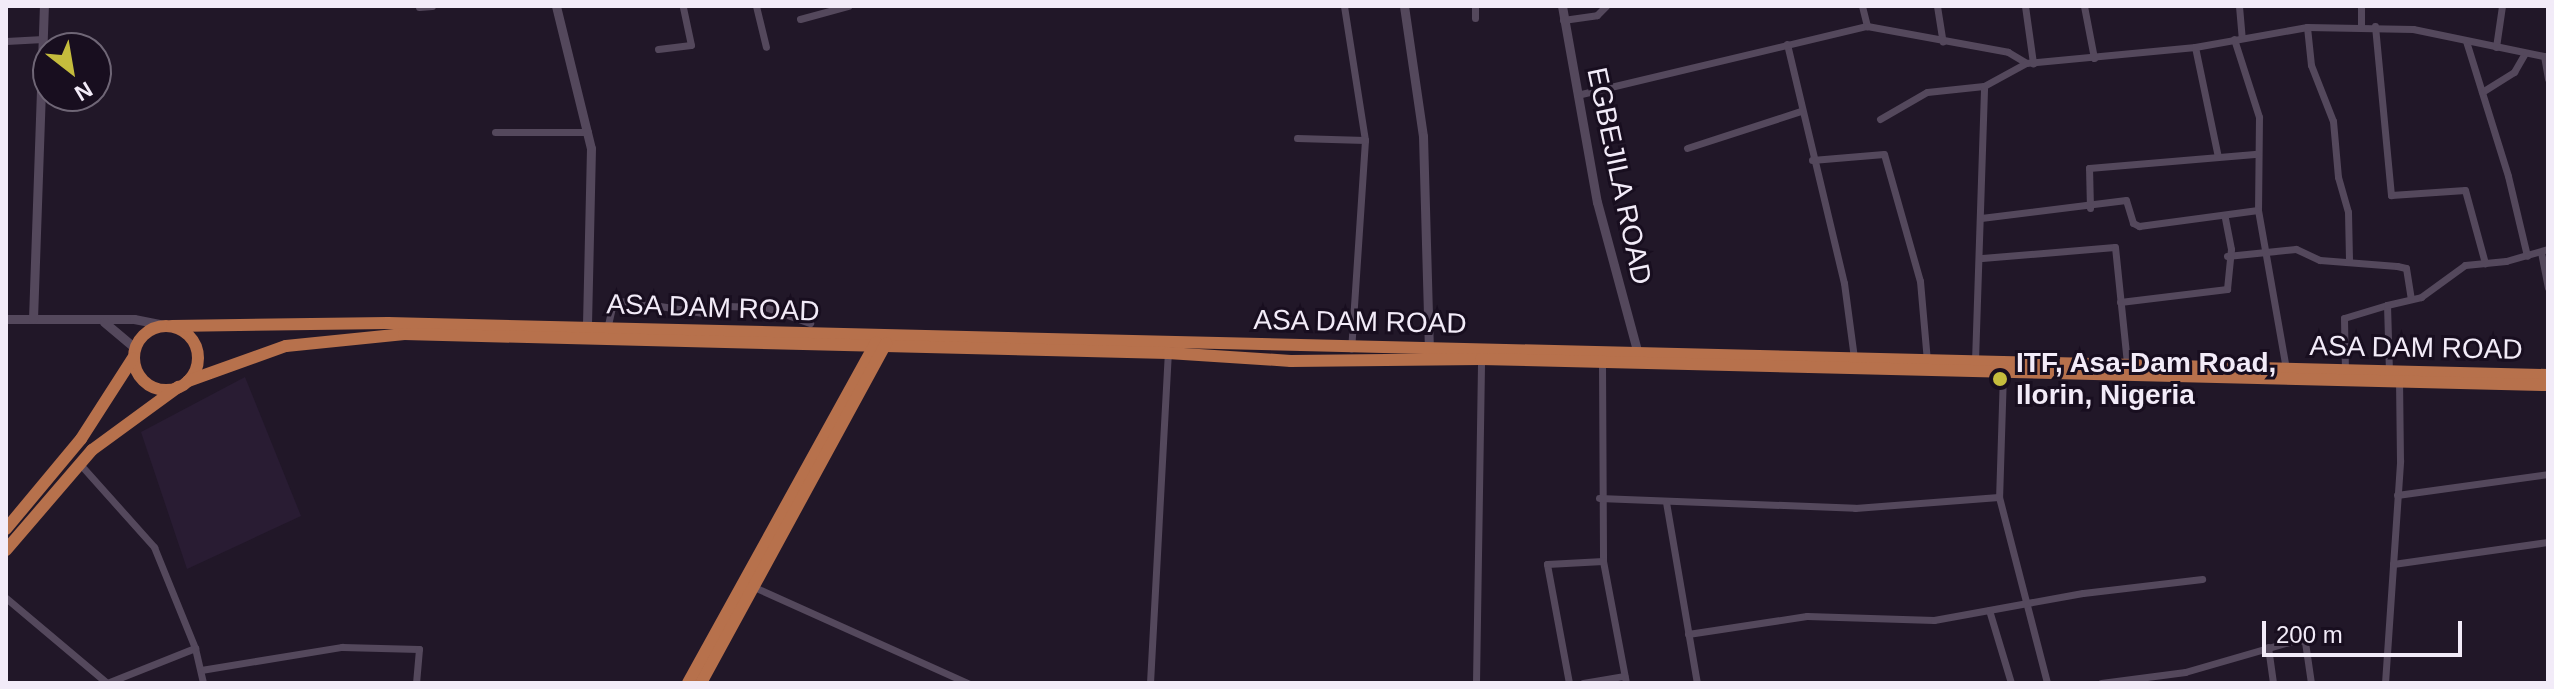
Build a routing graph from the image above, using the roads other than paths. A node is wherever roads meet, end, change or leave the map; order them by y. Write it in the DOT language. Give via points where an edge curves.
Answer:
graph roads {
  1 [pos="44,6"];
  2 [pos="432,6"];
  3 [pos="556,6"];
  4 [pos="683,6"];
  5 [pos="756,6"];
  6 [pos="848,6"];
  7 [pos="1344,6"];
  8 [pos="1404,6"];
  9 [pos="1475,6"];
  10 [pos="1562,6"];
  11 [pos="1606,6"];
  12 [pos="1862,6"];
  13 [pos="1937,6"];
  14 [pos="2025,6"];
  15 [pos="2084,6"];
  16 [pos="2239,6"];
  17 [pos="2361,6"];
  18 [pos="2502,6"];
  19 [pos="419,7"];
  20 [pos="1475,18"];
  21 [pos="800,19"];
  22 [pos="1563,20"];
  23 [pos="1867,26"];
  24 [pos="2361,26"];
  25 [pos="2375,26"];
  26 [pos="2307,27"];
  27 [pos="43,32"];
  28 [pos="2238,39"];
  29 [pos="32,40"];
  30 [pos="6,41"];
  31 [pos="2466,41"];
  32 [pos="1943,42"];
  33 [pos="1787,44"];
  34 [pos="766,47"];
  35 [pos="2195,47"];
  36 [pos="2496,47"];
  37 [pos="658,49"];
  38 [pos="2525,53"];
  39 [pos="2546,56"];
  40 [pos="2094,58"];
  41 [pos="2030,63"];
  42 [pos="2548,79"];
  43 [pos="1984,86"];
  44 [pos="2482,92"];
  45 [pos="1577,95"];
  46 [pos="1801,111"];
  47 [pos="40,112"];
  48 [pos="1880,119"];
  49 [pos="495,132"];
  50 [pos="588,132"];
  51 [pos="1297,138"];
  52 [pos="1365,140"];
  53 [pos="1687,148"];
  54 [pos="2257,154"];
  55 [pos="2218,157"];
  56 [pos="1812,160"];
  57 [pos="2090,208"];
  58 [pos="2258,210"];
  59 [pos="2225,217"];
  60 [pos="1981,218"];
  61 [pos="2544,250"];
  62 [pos="2265,251"];
  63 [pos="2227,256"];
  64 [pos="2527,256"];
  65 [pos="1982,258"];
  66 [pos="2349,260"];
  67 [pos="2485,263"];
  68 [pos="2548,287"];
  69 [pos="2411,299"];
  70 [pos="2120,302"];
  71 [pos="2387,305"];
  72 [pos="6,319"];
  73 [pos="33,319"];
  74 [pos="101,321"];
  75 [pos="810,323"];
  76 [pos="168,326"];
  77 [pos="587,329"];
  78 [pos="607,329"];
  79 [pos="525,332"];
  80 [pos="881,343"];
  81 [pos="1351,347"];
  82 [pos="1429,347"];
  83 [pos="847,348"];
  84 [pos="902,350"];
  85 [pos="134,353"];
  86 [pos="1168,353"];
  87 [pos="1638,354"];
  88 [pos="1854,358"];
  89 [pos="1481,359"];
  90 [pos="1352,361"];
  91 [pos="1927,361"];
  92 [pos="1975,361"];
  93 [pos="1602,363"];
  94 [pos="2127,364"];
  95 [pos="869,366"];
  96 [pos="2065,369"];
  97 [pos="2286,369"];
  98 [pos="2345,371"];
  99 [pos="2389,372"];
  100 [pos="2003,373"];
  101 [pos="2548,375"];
  102 [pos="2399,383"];
  103 [pos="183,384"];
  104 [pos="2548,385"];
  105 [pos="79,463"];
  106 [pos="2548,474"];
  107 [pos="804,483"];
  108 [pos="2397,495"];
  109 [pos="1999,497"];
  110 [pos="1599,498"];
  111 [pos="1666,502"];
  112 [pos="6,529"];
  113 [pos="2548,542"];
  114 [pos="6,550"];
  115 [pos="1603,561"];
  116 [pos="2393,564"];
  117 [pos="2202,579"];
  118 [pos="754,587"];
  119 [pos="6,598"];
  120 [pos="2024,602"];
  121 [pos="1989,610"];
  122 [pos="1688,634"];
  123 [pos="2268,647"];
  124 [pos="195,648"];
  125 [pos="201,670"];
  126 [pos="1625,680"];
  127 [pos="107,683"];
  128 [pos="203,683"];
  129 [pos="416,683"];
  130 [pos="688,683"];
  131 [pos="701,683"];
  132 [pos="968,683"];
  133 [pos="1150,683"];
  134 [pos="1476,683"];
  135 [pos="1569,683"];
  136 [pos="1583,683"];
  137 [pos="1697,683"];
  138 [pos="2011,683"];
  139 [pos="2047,683"];
  140 [pos="2101,683"];
  141 [pos="2273,683"];
  142 [pos="2311,683"];
  143 [pos="2385,683"];
  1 -- 27 [label="street"];
  2 -- 19 [label="street"];
  3 -- 50 [label="street"];
  4 -- 37 [label="street" via="691,45"];
  5 -- 34 [label="street"];
  6 -- 21 [label="street"];
  7 -- 52 [label="street"];
  8 -- 82 [label="street" via="1423,136"];
  9 -- 20 [label="street"];
  10 -- 22 [label="street, EGBEJILA ROAD"];
  11 -- 22 [label="street" via="1597,15"];
  12 -- 23 [label="street"];
  13 -- 32 [label="street"];
  14 -- 41 [label="street"];
  15 -- 40 [label="street"];
  16 -- 28 [label="street"];
  17 -- 24 [label="street"];
  18 -- 36 [label="street"];
  22 -- 45 [label="street, EGBEJILA ROAD"];
  23 -- 32 [label="street"];
  23 -- 33 [label="street"];
  24 -- 25 [label="street"];
  24 -- 26 [label="street"];
  25 -- 31 [label="street"];
  25 -- 67 [label="street" via="2391,195 2465,190"];
  26 -- 28 [label="street"];
  26 -- 66 [label="street" via="2311,65 2333,121 2338,177 2348,212"];
  28 -- 35 [label="street"];
  28 -- 54 [label="street" via="2259,117"];
  29 -- 30 [label="street"];
  31 -- 36 [label="street"];
  31 -- 44 [label="street"];
  32 -- 41 [label="street" via="2008,52"];
  33 -- 45 [label="street"];
  33 -- 46 [label="street"];
  35 -- 40 [label="street"];
  35 -- 55 [label="street"];
  36 -- 38 [label="street"];
  38 -- 39 [label="street"];
  38 -- 44 [label="street" via="2514,72"];
  39 -- 42 [label="street"];
  40 -- 41 [label="street"];
  41 -- 43 [label="street"];
  43 -- 48 [label="street" via="1927,92"];
  43 -- 60 [label="street"];
  44 -- 64 [label="street"];
  45 -- 87 [label="street, EGBEJILA ROAD" via="1597,202"];
  46 -- 53 [label="street"];
  46 -- 56 [label="street"];
  47 -- 73 [label="street"];
  49 -- 50 [label="street"];
  50 -- 77 [label="street"];
  51 -- 52 [label="street"];
  52 -- 81 [label="street"];
  54 -- 55 [label="street"];
  54 -- 58 [label="street"];
  55 -- 57 [label="street" via="2089,168"];
  56 -- 88 [label="street" via="1844,283"];
  56 -- 91 [label="street" via="1884,154 1920,281"];
  57 -- 59 [label="street" via="2129,200 2133,223 2139,226"];
  57 -- 60 [label="street"];
  58 -- 59 [label="street"];
  58 -- 62 [label="street"];
  59 -- 63 [label="street" via="2231,249"];
  60 -- 65 [label="street"];
  61 -- 64 [label="street"];
  61 -- 68 [label="street"];
  62 -- 63 [label="street"];
  62 -- 66 [label="street" via="2296,249 2320,260"];
  62 -- 97 [label="street"];
  63 -- 70 [label="street" via="2227,289"];
  64 -- 67 [label="street"];
  65 -- 70 [label="street" via="2115,247"];
  65 -- 92 [label="street"];
  66 -- 69 [label="street" via="2406,268"];
  67 -- 69 [label="street" via="2454,269"];
  69 -- 71 [label="street"];
  70 -- 94 [label="street"];
  71 -- 98 [label="street" via="2344,318"];
  71 -- 99 [label="street"];
  72 -- 73 [label="street"];
  73 -- 74 [label="street"];
  74 -- 76 [label="street"];
  74 -- 85 [label="street"];
  75 -- 78 [label="street" via="765,307 727,306 703,313 629,301 613,302"];
  76 -- 79 [label="main road, ASA DAM ROAD"];
  76 -- 85 [label="main road" via="146,332"];
  76 -- 103 [label="main road" via="188,334 197,348 197,366"];
  77 -- 78 [label="main road, ASA DAM ROAD"];
  77 -- 79 [label="main road, ASA DAM ROAD"];
  78 -- 80 [label="main road, ASA DAM ROAD"];
  79 -- 83 [label="main road, ASA DAM ROAD"];
  79 -- 103 [label="main road, ASA DAM ROAD" via="333,337 257,353"];
  80 -- 81 [label="main road, ASA DAM ROAD"];
  80 -- 83 [label="main road, ASA DAM ROAD"];
  80 -- 84 [label="main road, ASA DAM ROAD"];
  80 -- 95 [label="main road"];
  81 -- 82 [label="main road, ASA DAM ROAD"];
  81 -- 90 [label="street"];
  82 -- 87 [label="main road, ASA DAM ROAD"];
  83 -- 95 [label="main road"];
  84 -- 86 [label="main road, ASA DAM ROAD"];
  84 -- 95 [label="main road"];
  85 -- 103 [label="main road" via="148,384"];
  85 -- 112 [label="main road" via="81,439"];
  86 -- 90 [label="main road, ASA DAM ROAD"];
  86 -- 133 [label="street"];
  87 -- 88 [label="main road, ASA DAM ROAD"];
  88 -- 91 [label="main road, ASA DAM ROAD"];
  89 -- 90 [label="main road, ASA DAM ROAD"];
  89 -- 93 [label="main road, ASA DAM ROAD"];
  89 -- 134 [label="street"];
  91 -- 92 [label="main road, ASA DAM ROAD"];
  92 -- 96 [label="main road, ASA DAM ROAD"];
  93 -- 100 [label="main road, ASA DAM ROAD"];
  93 -- 110 [label="street"];
  94 -- 96 [label="main road, ASA DAM ROAD"];
  94 -- 97 [label="main road, ASA DAM ROAD"];
  95 -- 107 [label="main road"];
  96 -- 100 [label="main road, ASA DAM ROAD"];
  96 -- 102 [label="main road, ASA DAM ROAD"];
  97 -- 98 [label="main road, ASA DAM ROAD"];
  98 -- 99 [label="main road, ASA DAM ROAD"];
  99 -- 101 [label="main road, ASA DAM ROAD"];
  100 -- 109 [label="street"];
  102 -- 104 [label="main road, ASA DAM ROAD"];
  102 -- 108 [label="street"];
  103 -- 105 [label="main road, ASA DAM ROAD" via="111,432"];
  105 -- 114 [label="main road, ASA DAM ROAD"];
  105 -- 124 [label="street" via="154,547"];
  106 -- 108 [label="street"];
  107 -- 118 [label="main road"];
  107 -- 130 [label="main road"];
  108 -- 116 [label="street"];
  109 -- 111 [label="street" via="1879,507"];
  109 -- 120 [label="street"];
  110 -- 111 [label="street"];
  110 -- 115 [label="street"];
  111 -- 122 [label="street"];
  113 -- 116 [label="street"];
  115 -- 126 [label="street"];
  115 -- 135 [label="street" via="1547,564"];
  116 -- 143 [label="street"];
  117 -- 120 [label="street"];
  118 -- 131 [label="main road"];
  118 -- 132 [label="street"];
  119 -- 127 [label="street"];
  120 -- 121 [label="street"];
  120 -- 139 [label="street"];
  121 -- 122 [label="street" via="1934,620 1807,616"];
  121 -- 138 [label="street"];
  122 -- 137 [label="street"];
  123 -- 140 [label="street" via="2185,672"];
  123 -- 141 [label="street"];
  123 -- 142 [label="street" via="2302,640"];
  124 -- 125 [label="street"];
  124 -- 127 [label="street"];
  125 -- 128 [label="street"];
  125 -- 129 [label="street" via="342,647 419,649"];
  126 -- 136 [label="street"];
}
